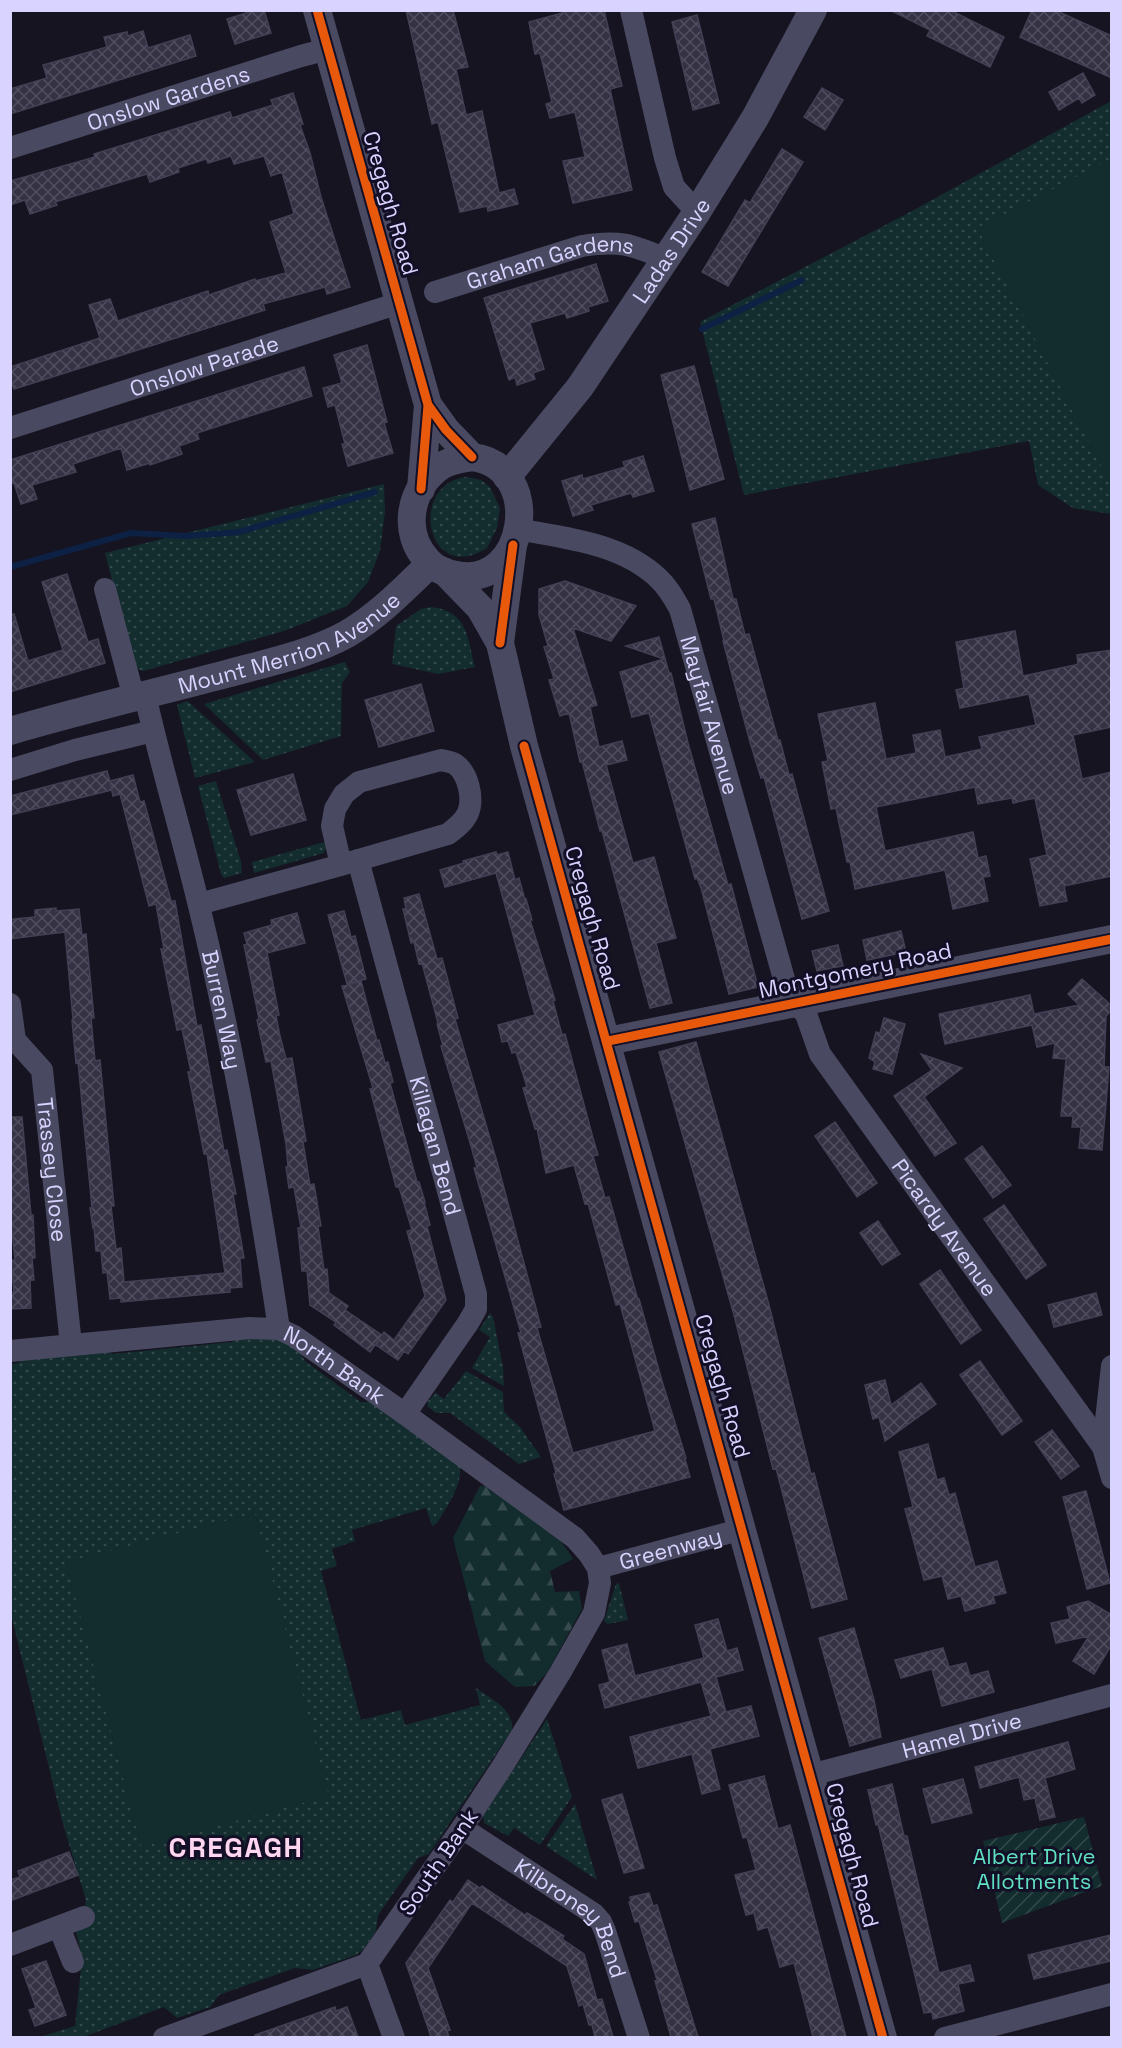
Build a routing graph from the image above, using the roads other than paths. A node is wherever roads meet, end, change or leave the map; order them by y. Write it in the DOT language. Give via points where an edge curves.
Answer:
graph roads {
  1 [pos="317,10"];
  2 [pos="630,10"];
  3 [pos="813,10"];
  4 [pos="328,49"];
  5 [pos="10,148"];
  6 [pos="697,212"];
  7 [pos="665,259"];
  8 [pos="435,292"];
  9 [pos="399,303"];
  10 [pos="428,405"];
  11 [pos="10,428"];
  12 [pos="472,457"];
  13 [pos="507,477"];
  14 [pos="421,489"];
  15 [pos="515,537"];
  16 [pos="438,569"];
  17 [pos="105,589"];
  18 [pos="501,642"];
  19 [pos="140,696"];
  20 [pos="10,731"];
  21 [pos="153,731"];
  22 [pos="10,770"];
  23 [pos="349,862"];
  24 [pos="199,904"];
  25 [pos="1112,939"];
  26 [pos="795,1002"];
  27 [pos="10,1004"];
  28 [pos="608,1041"];
  29 [pos="279,1329"];
  30 [pos="71,1345"];
  31 [pos="10,1351"];
  32 [pos="1112,1366"];
  33 [pos="405,1414"];
  34 [pos="1103,1448"];
  35 [pos="1112,1478"];
  36 [pos="743,1529"];
  37 [pos="597,1568"];
  38 [pos="1112,1695"];
  39 [pos="811,1775"];
  40 [pos="462,1828"];
  41 [pos="84,1917"];
  42 [pos="59,1927"];
  43 [pos="10,1946"];
  44 [pos="73,1962"];
  45 [pos="367,1964"];
  46 [pos="1112,1994"];
  47 [pos="193,2033"];
  48 [pos="164,2037"];
  49 [pos="394,2037"];
  50 [pos="639,2037"];
  51 [pos="883,2037"];
  52 [pos="945,2037"];
  1 -- 4 [label="street, Cregagh Road"];
  2 -- 6 [label="street" via="671,177"];
  3 -- 6 [label="street, Ladas Drive" via="755,118"];
  4 -- 5 [label="street, Onslow Gardens"];
  4 -- 9 [label="street, Cregagh Road"];
  6 -- 7 [label="street, Ladas Drive"];
  7 -- 8 [label="street, Graham Gardens" via="629,244 604,242"];
  7 -- 13 [label="street, Ladas Drive" via="580,387"];
  9 -- 10 [label="street, Cregagh Road"];
  9 -- 11 [label="street, Onslow Parade"];
  10 -- 12 [label="street, Cregagh Road"];
  10 -- 14 [label="street, Cregagh Road"];
  12 -- 13 [label="street" via="483,458"];
  12 -- 14 [label="street" via="442,465"];
  13 -- 15 [label="street" via="519,502"];
  14 -- 16 [label="street" via="410,520 412,537 419,552"];
  15 -- 16 [label="street" via="505,559 482,574 464,577"];
  15 -- 18 [label="street, Cregagh Road"];
  15 -- 26 [label="street, Mayfair Avenue" via="610,550 641,566 671,592 680,609 786,986"];
  16 -- 18 [label="street, Cregagh Road" via="480,608"];
  16 -- 19 [label="street, Mount Merrion Avenue" via="344,636 295,654"];
  17 -- 19 [label="street"];
  18 -- 28 [label="street, Cregagh Road" via="524,746"];
  19 -- 20 [label="street, Mount Merrion Avenue"];
  19 -- 21 [label="street, Burren Way"];
  21 -- 22 [label="street"];
  21 -- 24 [label="street, Burren Way"];
  23 -- 23 [label="street, Killagan Bend" via="448,834 460,825 471,801 464,773 454,763 441,760 359,782 344,794 335,809 332,826"];
  23 -- 24 [label="street"];
  23 -- 33 [label="street, Killagan Bend" via="476,1294 476,1309 468,1323"];
  24 -- 29 [label="street, Burren Way" via="229,1042"];
  25 -- 26 [label="street, Montgomery Road"];
  26 -- 28 [label="street, Montgomery Road"];
  26 -- 34 [label="street, Picardy Avenue" via="806,1014 820,1054"];
  27 -- 30 [label="street, Trassey Close" via="15,1040 42,1070"];
  28 -- 36 [label="street, Cregagh Road"];
  29 -- 30 [label="street, North Bank" via="250,1328"];
  29 -- 33 [label="street, North Bank"];
  30 -- 31 [label="street, North Bank"];
  32 -- 34 [label="street"];
  33 -- 37 [label="street, North Bank" via="575,1538"];
  34 -- 35 [label="street"];
  36 -- 37 [label="street, Greenway"];
  36 -- 39 [label="street, Cregagh Road"];
  37 -- 40 [label="street, South Bank" via="600,1582 594,1613"];
  38 -- 39 [label="street, Hamel Drive"];
  39 -- 51 [label="street, Cregagh Road"];
  40 -- 45 [label="street, South Bank"];
  40 -- 50 [label="street, Kilbroney Bend" via="601,1922"];
  41 -- 42 [label="street"];
  42 -- 43 [label="street"];
  42 -- 44 [label="street"];
  45 -- 47 [label="street"];
  45 -- 49 [label="street"];
  46 -- 52 [label="street"];
  47 -- 48 [label="street"];
}
